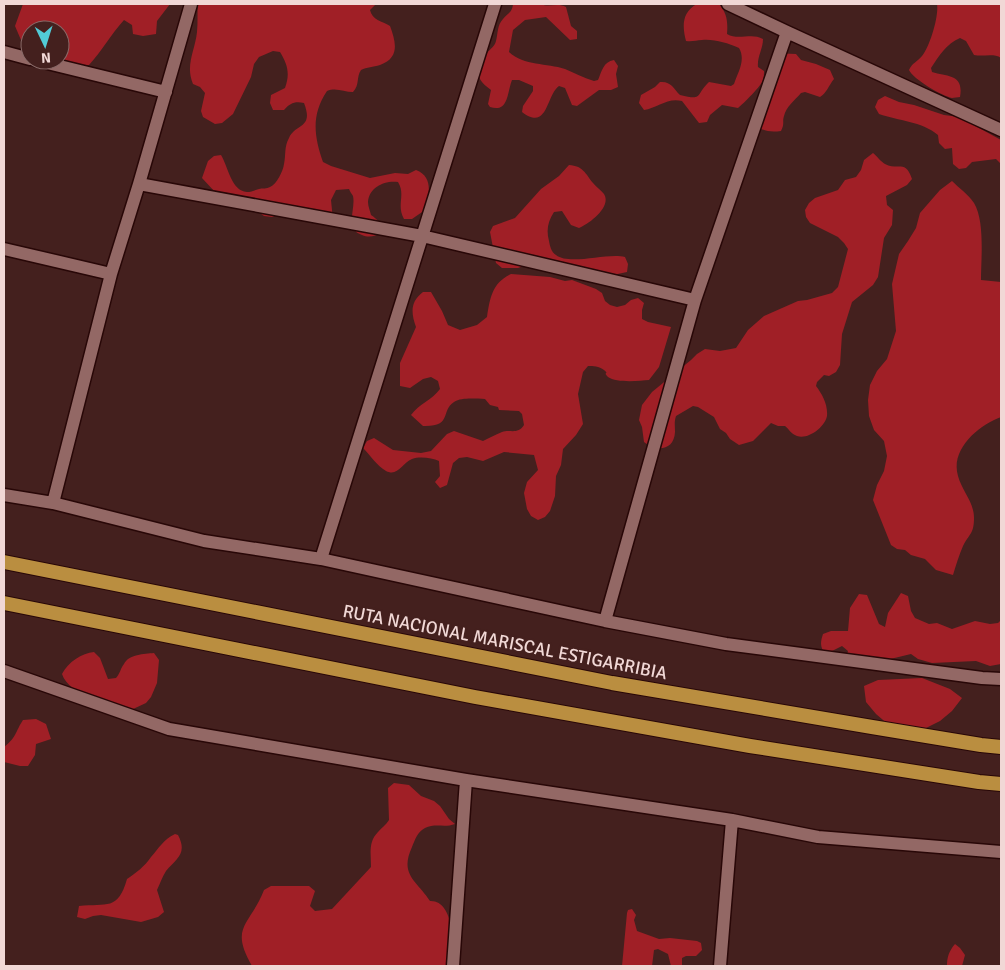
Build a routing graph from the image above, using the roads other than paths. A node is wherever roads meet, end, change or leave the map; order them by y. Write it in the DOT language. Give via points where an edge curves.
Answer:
graph roads {
  1 [pos="191,4"];
  2 [pos="495,4"];
  3 [pos="728,4"];
  4 [pos="787,32"];
  5 [pos="4,52"];
  6 [pos="20,56"];
  7 [pos="70,69"];
  8 [pos="166,92"];
  9 [pos="1001,130"];
  10 [pos="140,184"];
  11 [pos="422,236"];
  12 [pos="4,248"];
  13 [pos="111,274"];
  14 [pos="695,300"];
  15 [pos="4,495"];
  16 [pos="53,503"];
  17 [pos="321,559"];
  18 [pos="4,562"];
  19 [pos="4,603"];
  20 [pos="605,621"];
  21 [pos="4,671"];
  22 [pos="1001,679"];
  23 [pos="1001,747"];
  24 [pos="466,780"];
  25 [pos="1001,784"];
  26 [pos="732,820"];
  27 [pos="1001,852"];
  28 [pos="453,966"];
  29 [pos="720,966"];
  1 -- 8 [label="street"];
  2 -- 11 [label="street"];
  3 -- 4 [label="street"];
  4 -- 9 [label="street"];
  4 -- 14 [label="street"];
  5 -- 6 [label="street"];
  7 -- 8 [label="street"];
  8 -- 10 [label="street"];
  10 -- 11 [label="street"];
  10 -- 13 [label="street"];
  11 -- 14 [label="street"];
  11 -- 17 [label="street"];
  12 -- 13 [label="street"];
  13 -- 16 [label="street"];
  14 -- 20 [label="street"];
  15 -- 16 [label="street"];
  16 -- 17 [label="street" via="204,541"];
  17 -- 20 [label="street"];
  18 -- 23 [label="highway, RUTA NACIONAL MARISCAL ESTIGARRIBIA" via="612,683"];
  19 -- 25 [label="highway" via="534,707 750,746"];
  20 -- 22 [label="street" via="726,644"];
  21 -- 24 [label="street" via="169,729"];
  24 -- 26 [label="street"];
  24 -- 28 [label="street"];
  26 -- 27 [label="street" via="818,837"];
  26 -- 29 [label="street"];
}
